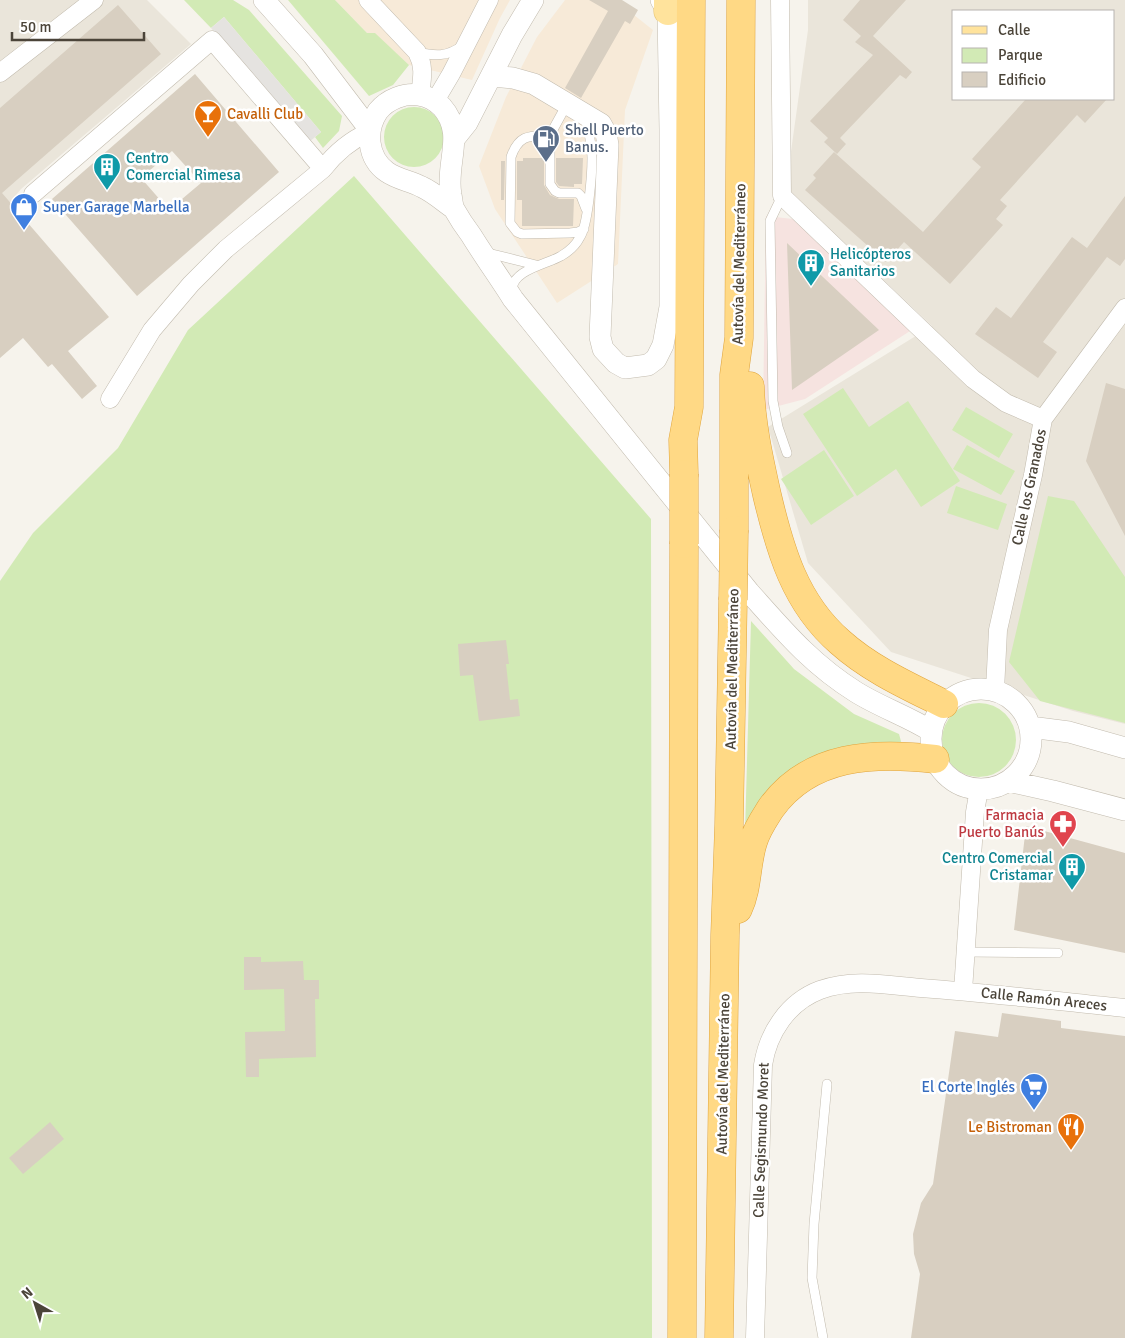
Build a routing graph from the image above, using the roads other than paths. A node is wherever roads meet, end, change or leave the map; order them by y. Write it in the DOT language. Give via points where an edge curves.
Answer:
graph roads {
  1 [pos="73,0"];
  2 [pos="94,0"];
  3 [pos="264,0"];
  4 [pos="368,0"];
  5 [pos="489,0"];
  6 [pos="533,0"];
  7 [pos="741,0"];
  8 [pos="780,0"];
  9 [pos="672,3"];
  10 [pos="466,43"];
  11 [pos="417,52"];
  12 [pos="5,69"];
  13 [pos="492,76"];
  14 [pos="335,83"];
  15 [pos="427,98"];
  16 [pos="388,102"];
  17 [pos="567,104"];
  18 [pos="586,114"];
  19 [pos="370,134"];
  20 [pos="550,135"];
  21 [pos="454,145"];
  22 [pos="331,163"];
  23 [pos="409,180"];
  24 [pos="33,194"];
  25 [pos="782,196"];
  26 [pos="453,208"];
  27 [pos="587,212"];
  28 [pos="584,229"];
  29 [pos="480,250"];
  30 [pos="536,265"];
  31 [pos="513,299"];
  32 [pos="670,306"];
  33 [pos="1125,308"];
  34 [pos="739,338"];
  35 [pos="110,399"];
  36 [pos="1043,419"];
  37 [pos="683,440"];
  38 [pos="786,453"];
  39 [pos="995,690"];
  40 [pos="944,704"];
  41 [pos="1030,727"];
  42 [pos="931,731"];
  43 [pos="1125,748"];
  44 [pos="935,759"];
  45 [pos="1008,781"];
  46 [pos="979,789"];
  47 [pos="1125,810"];
  48 [pos="725,935"];
  49 [pos="966,952"];
  50 [pos="1058,953"];
  51 [pos="963,991"];
  52 [pos="1125,1008"];
  53 [pos="827,1084"];
  54 [pos="682,1338"];
  55 [pos="718,1338"];
  56 [pos="755,1338"];
  57 [pos="823,1338"];
  1 -- 12 [label="street"];
  2 -- 12 [label="street"];
  3 -- 14 [label="street"];
  4 -- 11 [label="street"];
  5 -- 10 [label="street"];
  6 -- 13 [label="street"];
  7 -- 34 [label="highway, Autovía del Mediterráneo"];
  8 -- 25 [label="street"];
  9 -- 32 [label="street"];
  9 -- 37 [label="highway" via="689,407"];
  10 -- 11 [label="lane" via="452,53 433,55"];
  10 -- 15 [label="street"];
  11 -- 15 [label="street"];
  13 -- 17 [label="street" via="534,84"];
  13 -- 21 [label="street"];
  14 -- 16 [label="street" via="364,104 372,106"];
  14 -- 19 [label="street"];
  15 -- 16 [label="street" via="409,95"];
  15 -- 21 [label="street" via="448,114 453,126"];
  16 -- 19 [label="street" via="373,119"];
  17 -- 18 [label="street"];
  17 -- 20 [label="lane"];
  18 -- 27 [label="lane" via="592,159"];
  18 -- 32 [label="street" via="601,124 608,145 600,337 603,350 625,368 648,365 656,359 663,345"];
  19 -- 22 [label="street" via="358,137"];
  19 -- 23 [label="street" via="375,158 386,171 396,178"];
  20 -- 27 [label="lane" via="550,184 559,194 578,193"];
  20 -- 28 [label="lane" via="527,136 514,148 511,157 510,223 522,234 570,233"];
  21 -- 23 [label="street" via="446,164 435,173 423,179"];
  21 -- 26 [label="street" via="450,188"];
  22 -- 24 [label="street" via="212,40"];
  22 -- 35 [label="street" via="226,249 191,284 152,330"];
  23 -- 26 [label="street"];
  25 -- 36 [label="street" via="973,379 1006,403"];
  25 -- 38 [label="lane" via="770,221 773,401"];
  26 -- 29 [label="street"];
  27 -- 28 [label="lane"];
  28 -- 30 [label="lane" via="573,247"];
  29 -- 30 [label="lane"];
  29 -- 31 [label="street"];
  30 -- 31 [label="lane" via="515,282"];
  31 -- 42 [label="street" via="787,636 833,677"];
  32 -- 37 [label="highway" via="674,331 674,408"];
  33 -- 36 [label="street, Calle los Granados"];
  34 -- 40 [label="highway" via="750,378 750,402 759,460 775,529 794,582 820,622 839,642 882,672"];
  34 -- 48 [label="highway, Autovía del Mediterráneo, bridge" via="734,375 733,600"];
  36 -- 39 [label="street, Calle los Granados" via="998,630"];
  37 -- 54 [label="highway, bridge"];
  39 -- 40 [label="street" via="979,688 961,692"];
  39 -- 41 [label="street" via="1017,704"];
  40 -- 42 [label="street" via="935,716"];
  41 -- 43 [label="street" via="1069,732"];
  41 -- 45 [label="street" via="1026,760"];
  42 -- 44 [label="street" via="930,746"];
  44 -- 46 [label="street" via="945,775 961,785"];
  44 -- 48 [label="highway" via="901,755 838,761 799,780 779,797 761,822 753,842 742,900"];
  45 -- 46 [label="street"];
  45 -- 47 [label="street"];
  46 -- 49 [label="street"];
  48 -- 55 [label="highway, Autovía del Mediterráneo"];
  49 -- 50 [label="lane"];
  49 -- 51 [label="street"];
  51 -- 52 [label="street, Calle Ramón Areces"];
  51 -- 56 [label="street, Calle Segismundo Moret" via="857,982 835,986 818,991 800,1002 775,1028 768,1041 763,1065"];
  53 -- 57 [label="lane" via="812,1278"];
}
